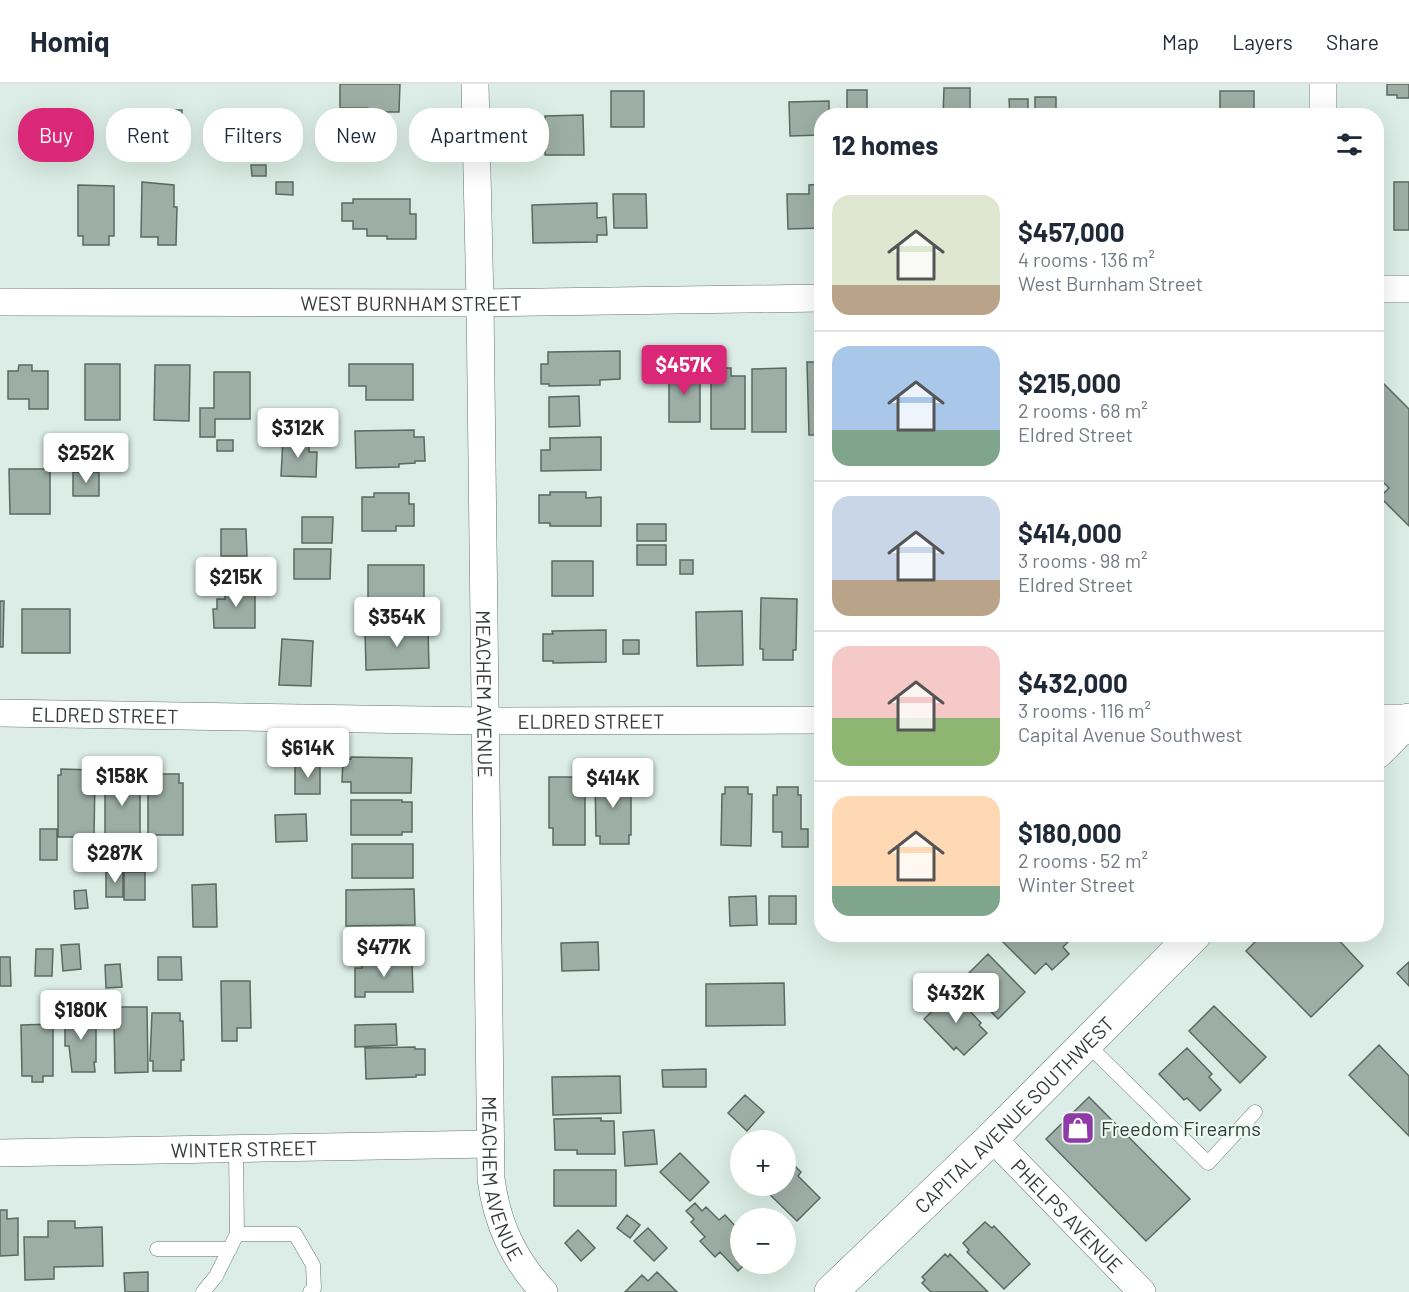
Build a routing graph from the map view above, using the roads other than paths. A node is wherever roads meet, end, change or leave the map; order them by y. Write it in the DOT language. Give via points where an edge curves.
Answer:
graph roads {
  1 [pos="475,84"];
  2 [pos="1323,84"];
  3 [pos="1323,108"];
  4 [pos="1409,289"];
  5 [pos="1384,290"];
  6 [pos="814,298"];
  7 [pos="0,302"];
  8 [pos="480,303"];
  9 [pos="0,713"];
  10 [pos="1384,718"];
  11 [pos="1409,719"];
  12 [pos="814,720"];
  13 [pos="486,722"];
  14 [pos="1384,745"];
  15 [pos="1187,942"];
  16 [pos="1086,1043"];
  17 [pos="1255,1112"];
  18 [pos="992,1138"];
  19 [pos="490,1144"];
  20 [pos="236,1149"];
  21 [pos="0,1154"];
  22 [pos="237,1234"];
  23 [pos="157,1249"];
  24 [pos="230,1249"];
  25 [pos="203,1292"];
  26 [pos="310,1292"];
  27 [pos="544,1292"];
  28 [pos="831,1292"];
  29 [pos="1142,1292"];
  1 -- 8 [label="street, MEACHEM AVENUE"];
  2 -- 3 [label="street"];
  4 -- 5 [label="street"];
  6 -- 8 [label="street, WEST BURNHAM STREET"];
  7 -- 8 [label="street, WEST BURNHAM STREET"];
  8 -- 13 [label="street, MEACHEM AVENUE"];
  9 -- 13 [label="street, ELDRED STREET"];
  10 -- 11 [label="street"];
  11 -- 14 [label="main road"];
  12 -- 13 [label="street, ELDRED STREET"];
  13 -- 19 [label="street, MEACHEM AVENUE"];
  15 -- 16 [label="main road, CAPITAL AVENUE SOUTHWEST"];
  16 -- 17 [label="lane" via="1208,1163"];
  16 -- 18 [label="main road, CAPITAL AVENUE SOUTHWEST"];
  18 -- 28 [label="main road, CAPITAL AVENUE SOUTHWEST"];
  18 -- 29 [label="street, PHELPS AVENUE"];
  19 -- 20 [label="street, WINTER STREET"];
  19 -- 27 [label="street, MEACHEM AVENUE" via="493,1195 504,1234 523,1267"];
  20 -- 21 [label="street, WINTER STREET"];
  20 -- 22 [label="lane"];
  22 -- 24 [label="lane"];
  22 -- 26 [label="lane" via="296,1234 313,1265 314,1288"];
  23 -- 24 [label="lane"];
  24 -- 25 [label="lane"];
}
